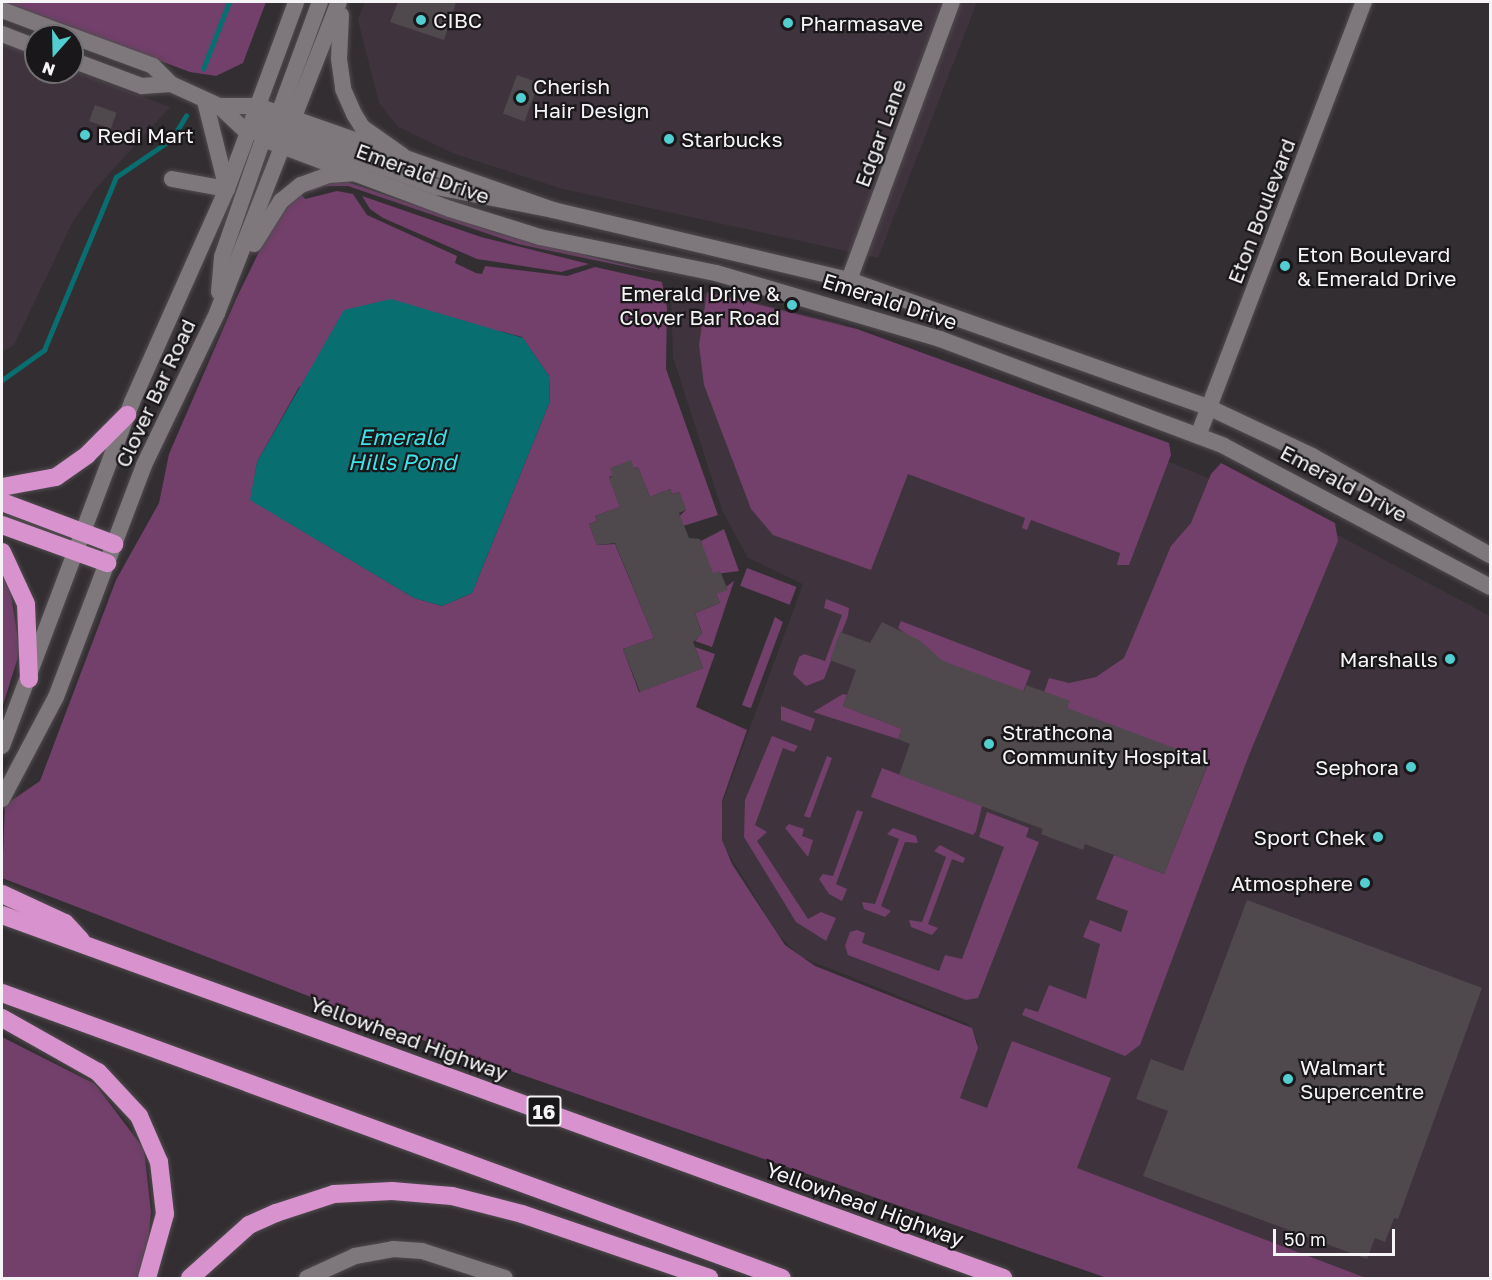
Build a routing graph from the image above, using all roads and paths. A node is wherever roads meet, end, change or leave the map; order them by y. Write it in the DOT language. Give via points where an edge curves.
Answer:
graph roads {
  1 [pos="296,2"];
  2 [pos="320,2"];
  3 [pos="339,2"];
  4 [pos="344,2"];
  5 [pos="952,2"];
  6 [pos="1364,2"];
  7 [pos="2,10"];
  8 [pos="39,24"];
  9 [pos="2,34"];
  10 [pos="84,41"];
  11 [pos="24,42"];
  12 [pos="84,64"];
  13 [pos="171,84"];
  14 [pos="212,103"];
  15 [pos="258,106"];
  16 [pos="274,130"];
  17 [pos="403,156"];
  18 [pos="357,173"];
  19 [pos="172,179"];
  20 [pos="227,189"];
  21 [pos="553,210"];
  22 [pos="849,280"];
  23 [pos="216,314"];
  24 [pos="1210,408"];
  25 [pos="127,415"];
  26 [pos="1198,436"];
  27 [pos="2,487"];
  28 [pos="2,502"];
  29 [pos="2,525"];
  30 [pos="83,533"];
  31 [pos="114,544"];
  32 [pos="2,552"];
  33 [pos="76,553"];
  34 [pos="1491,555"];
  35 [pos="107,564"];
  36 [pos="1491,587"];
  37 [pos="29,679"];
  38 [pos="2,746"];
  39 [pos="2,799"];
  40 [pos="2,894"];
  41 [pos="2,915"];
  42 [pos="85,944"];
  43 [pos="2,993"];
  44 [pos="2,1018"];
  45 [pos="147,1278"];
  46 [pos="190,1278"];
  47 [pos="307,1278"];
  48 [pos="505,1278"];
  49 [pos="709,1278"];
  50 [pos="782,1278"];
  51 [pos="1003,1278"];
  1 -- 15 [label="street, Clover Bar Road"];
  2 -- 16 [label="street"];
  3 -- 16 [label="street, Clover Bar Road"];
  4 -- 17 [label="street" via="338,36 343,88 362,127"];
  5 -- 22 [label="street, Edgar Lane"];
  6 -- 24 [label="street, Eton Boulevard"];
  7 -- 8 [label="street"];
  9 -- 11 [label="street"];
  10 -- 13 [label="street" via="153,66"];
  12 -- 13 [label="street" via="142,86"];
  13 -- 14 [label="street"];
  14 -- 15 [label="street, Emerald Drive"];
  14 -- 16 [label="street"];
  14 -- 20 [label="street"];
  15 -- 16 [label="street, Clover Bar Road"];
  15 -- 16 [label="street, Emerald Drive"];
  16 -- 17 [label="street, Emerald Drive"];
  16 -- 18 [label="street, Emerald Drive"];
  16 -- 20 [label="street, Clover Bar Road"];
  16 -- 21 [label="street" via="437,187"];
  16 -- 23 [label="street, Clover Bar Road"];
  17 -- 21 [label="street, Emerald Drive"];
  18 -- 23 [label="street" via="314,179 281,201"];
  18 -- 26 [label="street, Emerald Drive" via="450,210 540,237 716,273 826,303 940,339"];
  19 -- 20 [label="street"];
  20 -- 25 [label="street, Clover Bar Road"];
  21 -- 22 [label="street, Emerald Drive"];
  22 -- 24 [label="street, Emerald Drive"];
  23 -- 31 [label="street, Clover Bar Road" via="144,465"];
  24 -- 26 [label="street, Eton Boulevard"];
  24 -- 34 [label="street, Emerald Drive" via="1312,456"];
  25 -- 27 [label="highway" via="87,455 56,477"];
  25 -- 30 [label="street, Clover Bar Road"];
  26 -- 36 [label="street, Emerald Drive" via="1282,474"];
  28 -- 30 [label="highway"];
  29 -- 33 [label="highway"];
  30 -- 31 [label="highway"];
  30 -- 33 [label="street, Clover Bar Road"];
  31 -- 35 [label="street, Clover Bar Road"];
  32 -- 37 [label="highway" via="26,604"];
  33 -- 35 [label="highway"];
  33 -- 37 [label="street, Clover Bar Road"];
  35 -- 39 [label="street, Clover Bar Road" via="56,697"];
  37 -- 38 [label="street, Clover Bar Road"];
  40 -- 42 [label="highway" via="65,923"];
  41 -- 42 [label="highway, Yellowhead Highway / 16"];
  42 -- 51 [label="highway, Yellowhead Highway / 16"];
  43 -- 50 [label="highway"];
  44 -- 45 [label="highway" via="98,1072 139,1116 159,1162 165,1214"];
  46 -- 49 [label="highway" via="249,1225 276,1213 334,1194 392,1191 452,1196 512,1212"];
  47 -- 48 [label="street" via="355,1256 393,1249 422,1251"];
}
